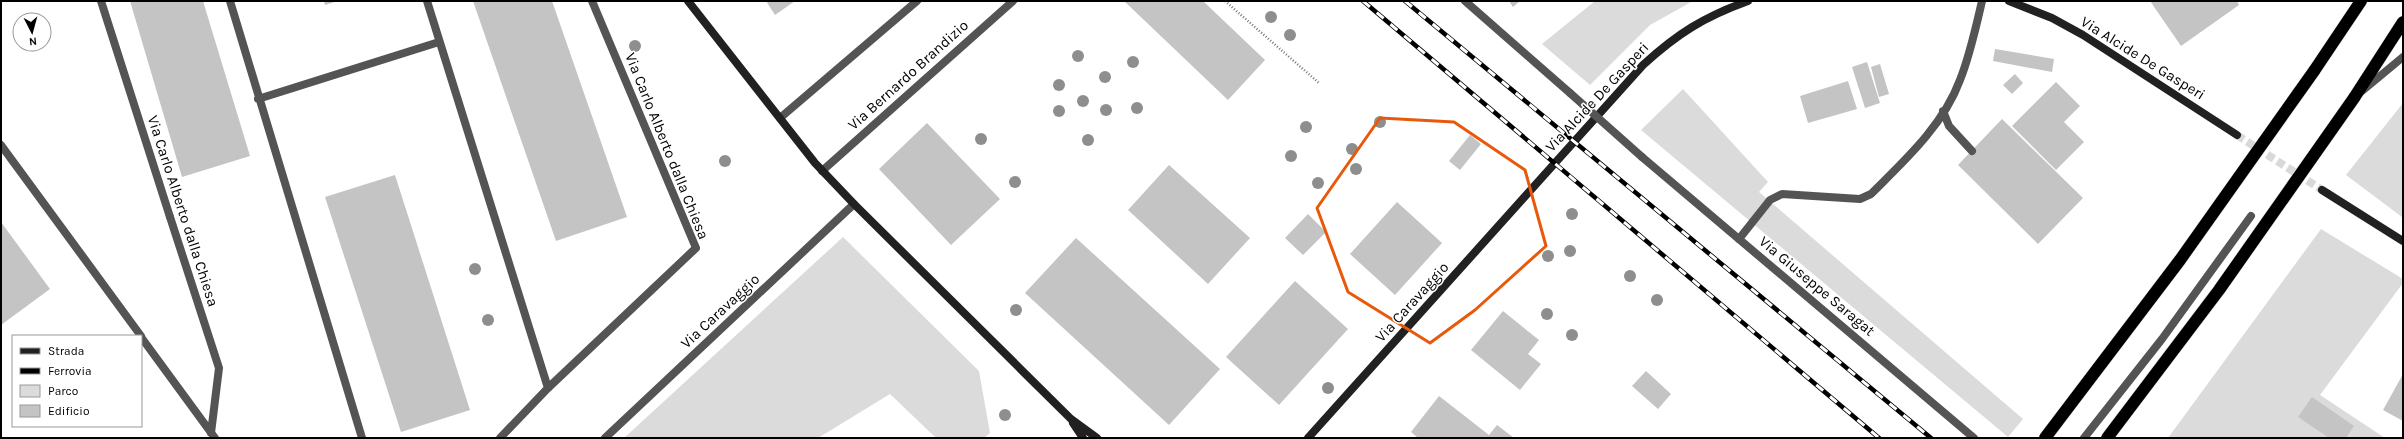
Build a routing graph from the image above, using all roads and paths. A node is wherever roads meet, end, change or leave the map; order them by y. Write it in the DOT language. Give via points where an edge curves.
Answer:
graph roads {
  1 [pos="101,1"];
  2 [pos="230,1"];
  3 [pos="427,1"];
  4 [pos="592,1"];
  5 [pos="688,1"];
  6 [pos="917,1"];
  7 [pos="1013,1"];
  8 [pos="1225,1"];
  9 [pos="1465,1"];
  10 [pos="1748,1"];
  11 [pos="1982,1"];
  12 [pos="2009,1"];
  13 [pos="2361,1"];
  14 [pos="2403,22"];
  15 [pos="440,42"];
  16 [pos="2403,56"];
  17 [pos="1319,83"];
  18 [pos="2354,98"];
  19 [pos="258,99"];
  20 [pos="1943,112"];
  21 [pos="780,118"];
  22 [pos="2237,134"];
  23 [pos="1,145"];
  24 [pos="1972,151"];
  25 [pos="822,171"];
  26 [pos="1536,185"];
  27 [pos="2322,190"];
  28 [pos="854,204"];
  29 [pos="2251,216"];
  30 [pos="1739,239"];
  31 [pos="2403,241"];
  32 [pos="140,335"];
  33 [pos="142,337"];
  34 [pos="548,388"];
  35 [pos="1070,419"];
  36 [pos="213,435"];
  37 [pos="362,438"];
  38 [pos="500,438"];
  39 [pos="605,438"];
  40 [pos="1083,438"];
  41 [pos="1097,438"];
  42 [pos="1308,438"];
  43 [pos="1974,438"];
  44 [pos="2045,438"];
  45 [pos="2084,438"];
  46 [pos="2107,438"];
  1 -- 36 [label="street, Via Carlo Alberto dalla Chiesa" via="219,368"];
  2 -- 19 [label="street"];
  3 -- 15 [label="street"];
  4 -- 34 [label="street, Via Carlo Alberto dalla Chiesa" via="696,248"];
  5 -- 21 [label="street"];
  6 -- 21 [label="street"];
  7 -- 25 [label="street, Via Bernardo Brandizio"];
  8 -- 17 [label="path"];
  9 -- 30 [label="street, Via Giuseppe Saragat, bridge"];
  10 -- 26 [label="street, Via Alcide De Gasperi" via="1705,18 1662,47"];
  11 -- 20 [label="street" via="1960,81"];
  12 -- 22 [label="street, Via Alcide De Gasperi" via="2052,18 2083,35"];
  13 -- 44 [label="highway, bridge" via="2180,260"];
  14 -- 18 [label="highway"];
  15 -- 19 [label="street"];
  15 -- 34 [label="street"];
  16 -- 18 [label="street"];
  18 -- 46 [label="highway, bridge" via="2219,290"];
  19 -- 37 [label="street"];
  20 -- 24 [label="street" via="1949,126"];
  20 -- 30 [label="street" via="1922,143 1870,194 1860,199 1782,194 1770,200"];
  21 -- 25 [label="street"];
  23 -- 32 [label="street, Via Carlo Alberto dalla Chiesa"];
  25 -- 28 [label="street"];
  26 -- 42 [label="street, Via Caravaggio"];
  27 -- 31 [label="street"];
  28 -- 35 [label="street"];
  28 -- 39 [label="street, Via Caravaggio"];
  29 -- 45 [label="street" via="2162,339"];
  30 -- 43 [label="street, Via Giuseppe Saragat"];
  33 -- 36 [label="street, Via Carlo Alberto dalla Chiesa"];
  34 -- 38 [label="street, Via Carlo Alberto dalla Chiesa"];
  35 -- 40 [label="street"];
  35 -- 41 [label="street"];
}
